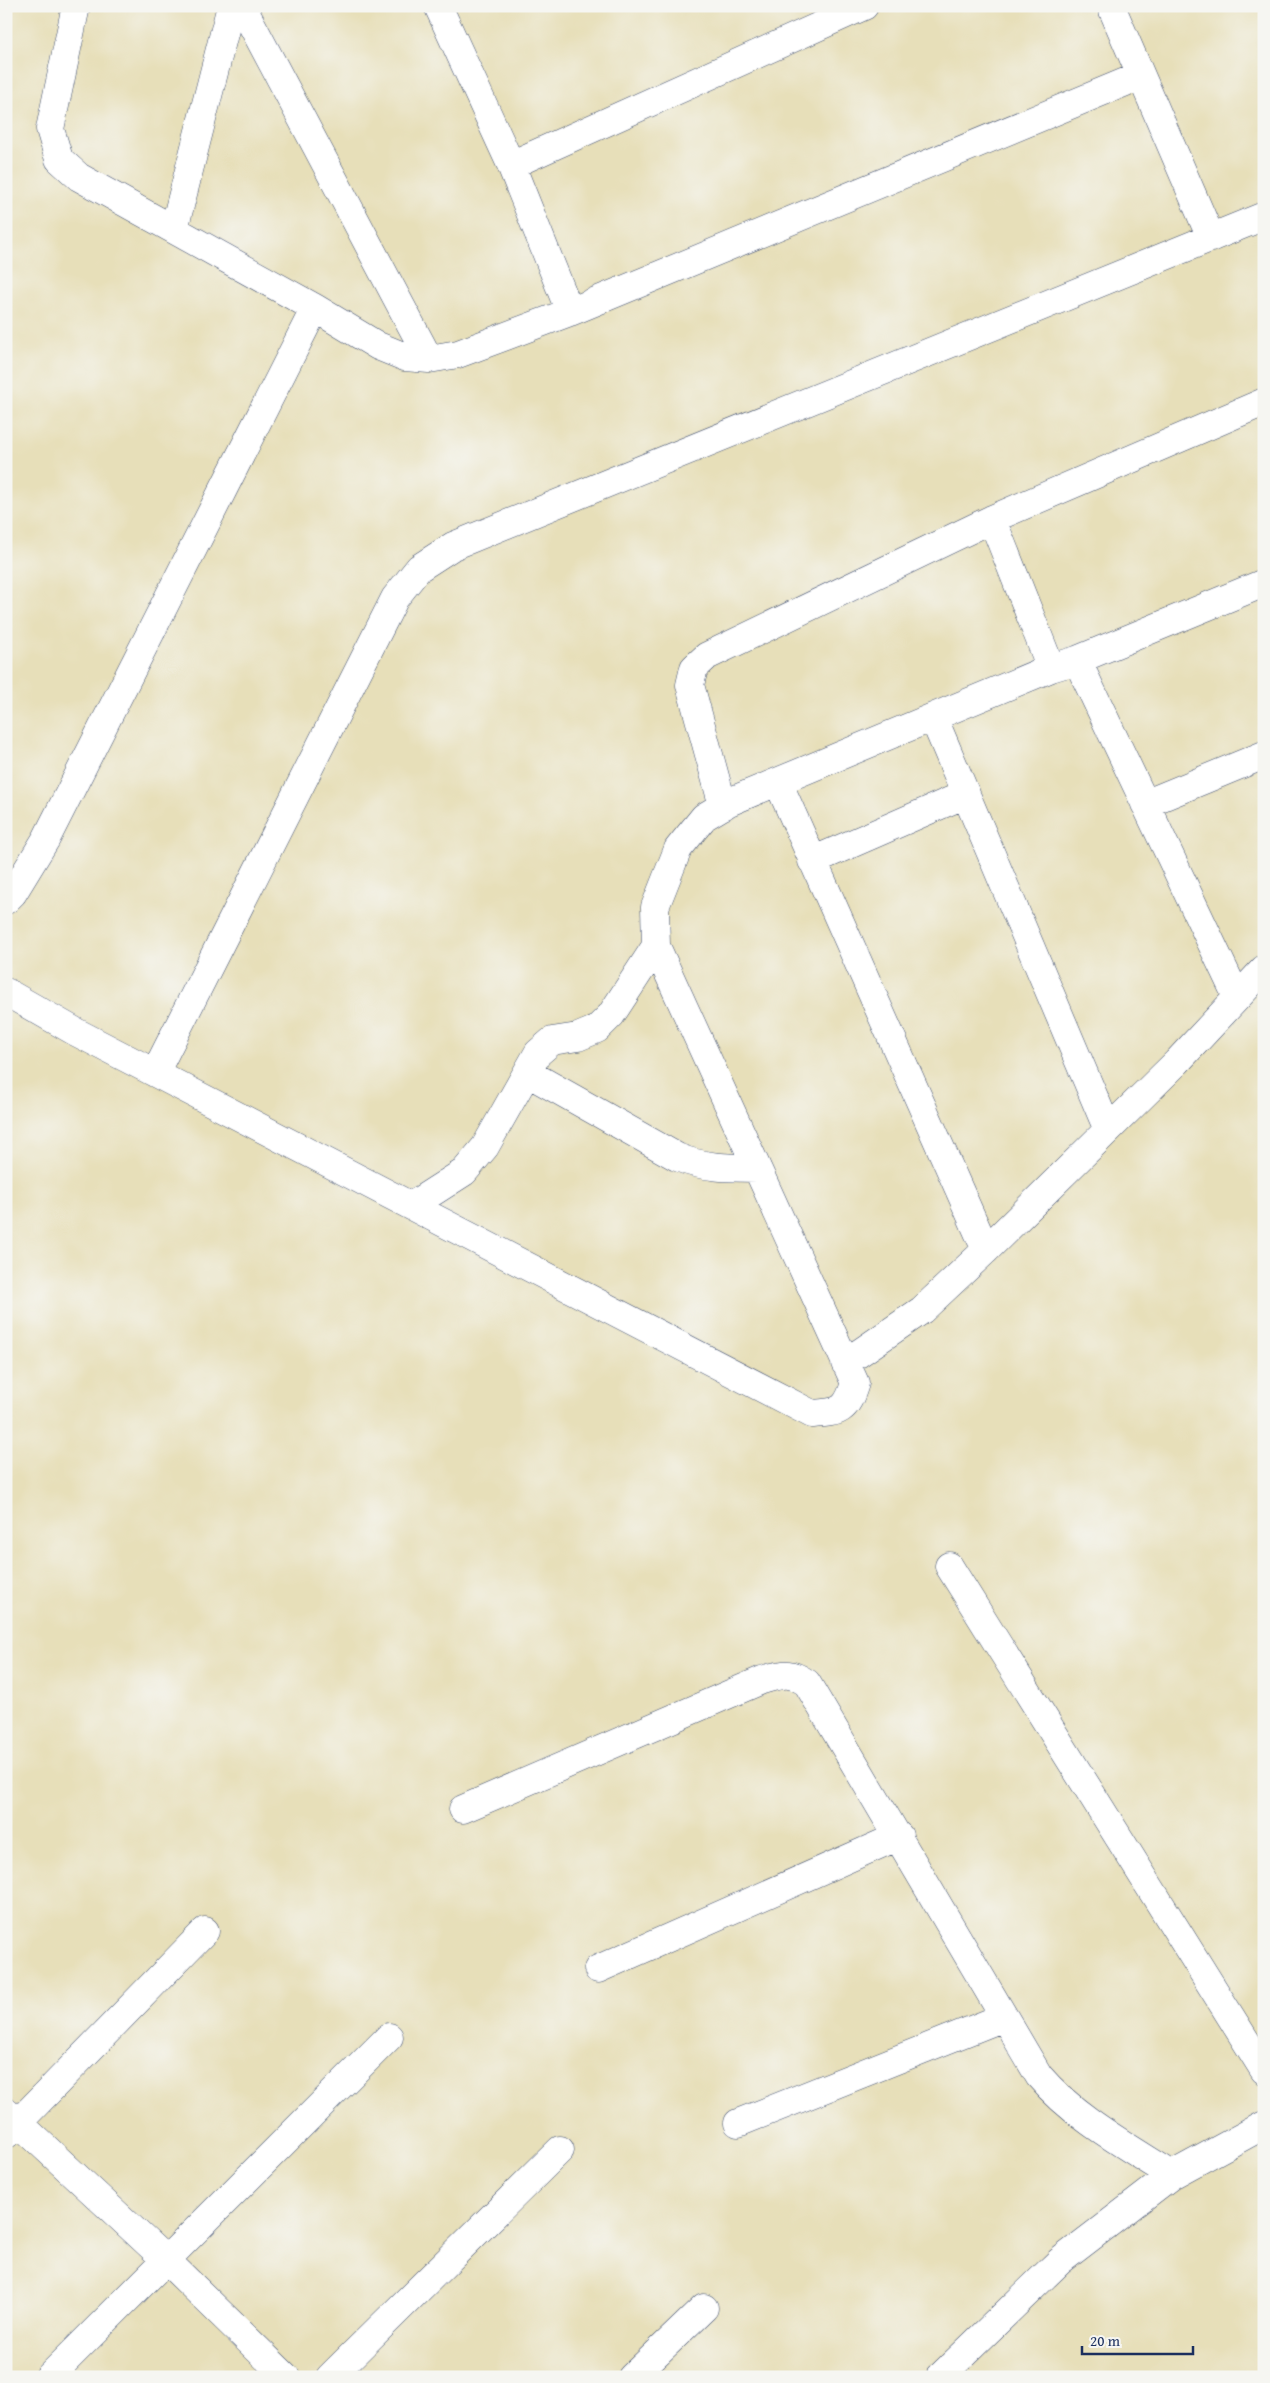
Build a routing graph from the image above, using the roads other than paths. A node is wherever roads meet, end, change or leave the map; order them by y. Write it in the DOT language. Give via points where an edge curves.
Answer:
graph roads {
  1 [pos="76,6"];
  2 [pos="231,6"];
  3 [pos="242,6"];
  4 [pos="864,6"];
  5 [pos="1111,6"];
  6 [pos="442,8"];
  7 [pos="1140,76"];
  8 [pos="511,165"];
  9 [pos="1264,216"];
  10 [pos="174,230"];
  11 [pos="1211,238"];
  12 [pos="315,308"];
  13 [pos="570,312"];
  14 [pos="430,359"];
  15 [pos="1264,402"];
  16 [pos="992,519"];
  17 [pos="1264,583"];
  18 [pos="1077,660"];
  19 [pos="1051,668"];
  20 [pos="934,718"];
  21 [pos="1264,755"];
  22 [pos="778,782"];
  23 [pos="966,794"];
  24 [pos="1145,804"];
  25 [pos="722,806"];
  26 [pos="812,861"];
  27 [pos="6,900"];
  28 [pos="656,946"];
  29 [pos="1264,969"];
  30 [pos="6,992"];
  31 [pos="1237,997"];
  32 [pos="155,1073"];
  33 [pos="528,1073"];
  34 [pos="1108,1130"];
  35 [pos="757,1168"];
  36 [pos="411,1206"];
  37 [pos="986,1250"];
  38 [pos="845,1363"];
  39 [pos="949,1566"];
  40 [pos="463,1809"];
  41 [pos="899,1836"];
  42 [pos="206,1931"];
  43 [pos="598,1969"];
  44 [pos="1004,2017"];
  45 [pos="389,2037"];
  46 [pos="1264,2070"];
  47 [pos="738,2122"];
  48 [pos="11,2123"];
  49 [pos="1264,2125"];
  50 [pos="560,2150"];
  51 [pos="1172,2175"];
  52 [pos="167,2261"];
  53 [pos="704,2308"];
  54 [pos="49,2377"];
  55 [pos="286,2377"];
  56 [pos="330,2377"];
  57 [pos="632,2377"];
  58 [pos="940,2377"];
  1 -- 10 [label="street" via="50,129 53,144 60,159 79,177"];
  2 -- 10 [label="street"];
  3 -- 14 [label="street"];
  4 -- 8 [label="street"];
  5 -- 7 [label="street"];
  6 -- 8 [label="street"];
  7 -- 11 [label="street"];
  7 -- 13 [label="street"];
  8 -- 13 [label="street"];
  9 -- 11 [label="street"];
  10 -- 12 [label="street"];
  11 -- 32 [label="street" via="462,542 419,568 395,598"];
  12 -- 14 [label="street" via="378,346 405,357"];
  12 -- 27 [label="street" via="46,839 14,893"];
  13 -- 14 [label="street" via="458,354"];
  15 -- 16 [label="street"];
  16 -- 19 [label="street"];
  16 -- 25 [label="street" via="707,656 694,668 690,685"];
  17 -- 18 [label="street"];
  18 -- 19 [label="street"];
  18 -- 24 [label="street"];
  19 -- 20 [label="street"];
  20 -- 22 [label="street"];
  20 -- 23 [label="street"];
  21 -- 24 [label="street"];
  22 -- 25 [label="street"];
  22 -- 26 [label="street"];
  23 -- 26 [label="street"];
  23 -- 34 [label="street"];
  24 -- 31 [label="street"];
  25 -- 28 [label="street" via="704,817 678,849 655,907"];
  26 -- 37 [label="street"];
  28 -- 33 [label="street" via="606,1020 596,1029 578,1037 552,1041 538,1053"];
  28 -- 35 [label="street"];
  29 -- 31 [label="street"];
  30 -- 32 [label="street"];
  31 -- 34 [label="street"];
  32 -- 36 [label="street"];
  33 -- 35 [label="street" via="677,1158 713,1167"];
  33 -- 36 [label="street" via="485,1147 464,1172"];
  34 -- 37 [label="street"];
  35 -- 38 [label="street"];
  36 -- 38 [label="street" via="812,1414 835,1413 849,1402 855,1384"];
  37 -- 38 [label="street" via="922,1310"];
  39 -- 46 [label="street"];
  40 -- 41 [label="street" via="762,1680 793,1674 807,1683"];
  41 -- 43 [label="street"];
  41 -- 44 [label="street"];
  42 -- 48 [label="street"];
  44 -- 47 [label="street"];
  44 -- 51 [label="street" via="1038,2076 1055,2095 1075,2113"];
  45 -- 52 [label="street"];
  48 -- 52 [label="street"];
  49 -- 51 [label="street"];
  50 -- 56 [label="street"];
  51 -- 58 [label="street" via="1060,2262"];
  52 -- 54 [label="street"];
  52 -- 55 [label="street"];
  53 -- 57 [label="street"];
}
